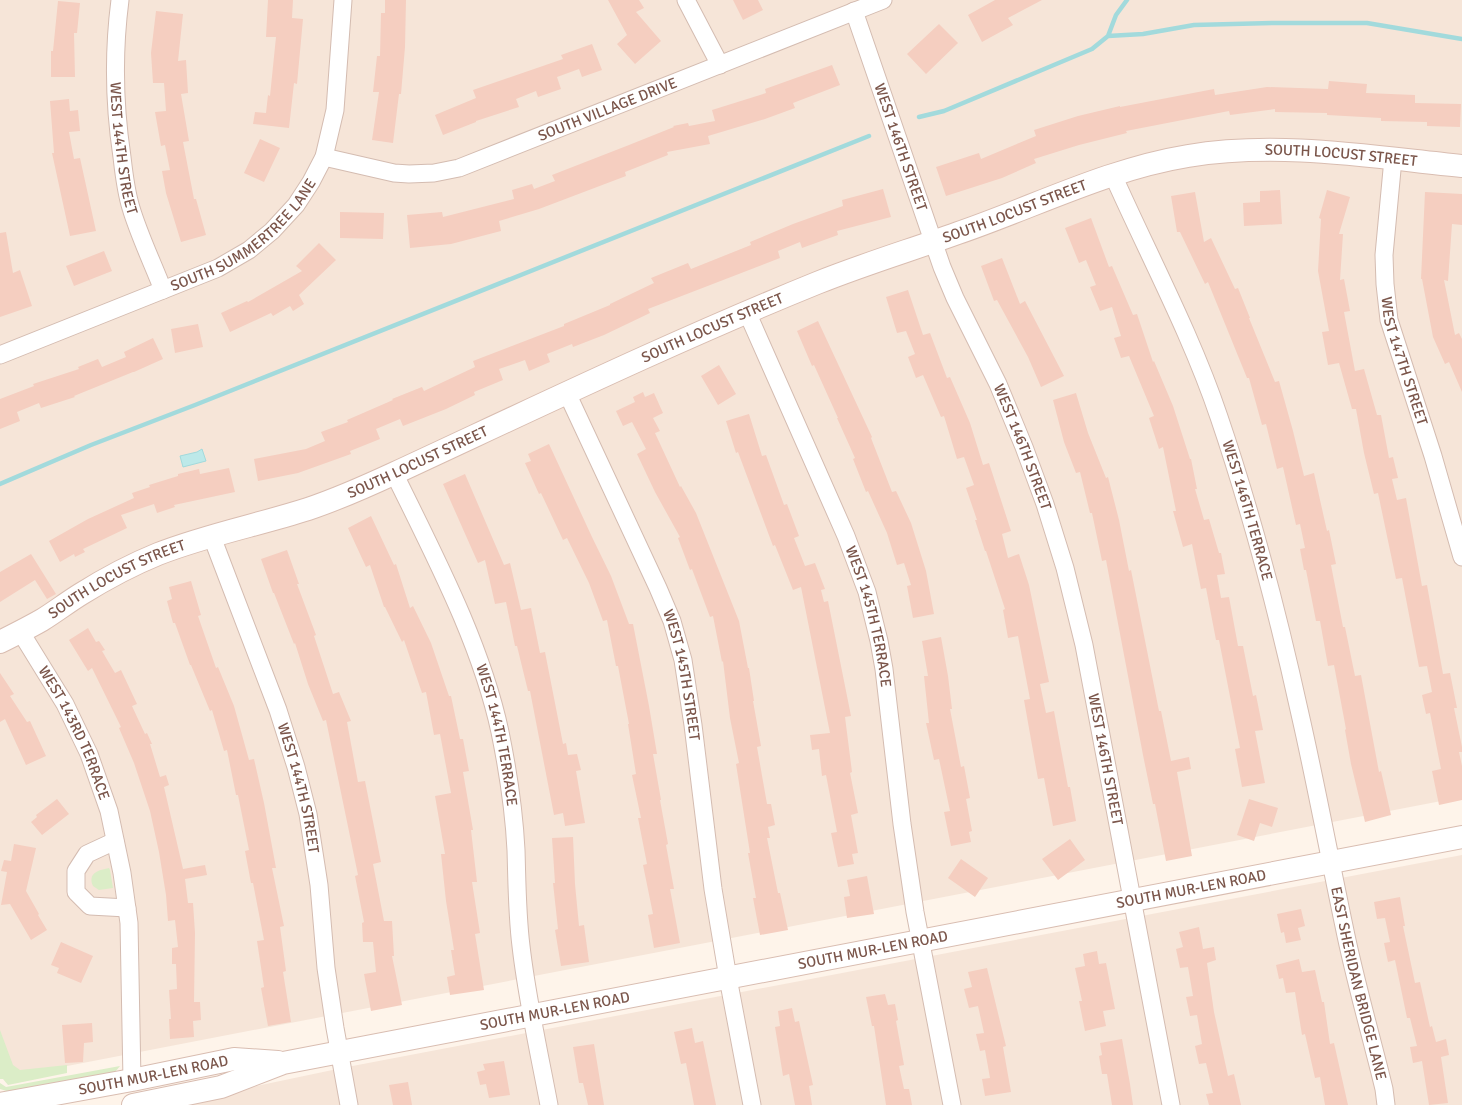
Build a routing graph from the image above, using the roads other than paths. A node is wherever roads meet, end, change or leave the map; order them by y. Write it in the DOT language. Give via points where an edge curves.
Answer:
graph roads {
  1 [pos="120,0"];
  2 [pos="343,0"];
  3 [pos="686,0"];
  4 [pos="883,0"];
  5 [pos="854,11"];
  6 [pos="720,65"];
  7 [pos="324,157"];
  8 [pos="1393,159"];
  9 [pos="1462,166"];
  10 [pos="1113,175"];
  11 [pos="933,242"];
  12 [pos="163,290"];
  13 [pos="747,312"];
  14 [pos="0,355"];
  15 [pos="568,393"];
  16 [pos="394,473"];
  17 [pos="212,537"];
  18 [pos="1462,558"];
  19 [pos="20,631"];
  20 [pos="0,642"];
  21 [pos="1462,837"];
  22 [pos="115,841"];
  23 [pos="1331,862"];
  24 [pos="1133,900"];
  25 [pos="127,908"];
  26 [pos="921,940"];
  27 [pos="728,978"];
  28 [pos="532,1014"];
  29 [pos="339,1052"];
  30 [pos="283,1063"];
  31 [pos="132,1080"];
  32 [pos="0,1104"];
  33 [pos="133,1105"];
  34 [pos="349,1105"];
  35 [pos="549,1105"];
  36 [pos="752,1105"];
  37 [pos="952,1105"];
  38 [pos="1171,1105"];
  39 [pos="1386,1105"];
  1 -- 12 [label="street, WEST 144TH STREET" via="114,75 126,192"];
  2 -- 7 [label="street, SOUTH SUMMERTREE LANE" via="335,110"];
  3 -- 6 [label="street"];
  4 -- 5 [label="street, SOUTH VILLAGE DRIVE"];
  5 -- 6 [label="street, SOUTH VILLAGE DRIVE"];
  5 -- 11 [label="street, WEST 146TH STREET"];
  6 -- 7 [label="street, SOUTH VILLAGE DRIVE" via="459,168 434,173 394,173"];
  7 -- 12 [label="street, SOUTH SUMMERTREE LANE" via="296,205 272,231 248,250 218,268"];
  8 -- 9 [label="main road, SOUTH LOCUST STREET"];
  8 -- 10 [label="main road, SOUTH LOCUST STREET" via="1277,150 1227,151 1190,155"];
  8 -- 18 [label="street, WEST 147TH STREET" via="1384,255 1389,320 1433,456"];
  10 -- 11 [label="main road, SOUTH LOCUST STREET"];
  10 -- 23 [label="street, WEST 146TH TERRACE" via="1203,374 1240,481 1300,714"];
  11 -- 13 [label="main road, SOUTH LOCUST STREET" via="823,281"];
  11 -- 24 [label="street, WEST 146TH STREET" via="955,298 998,384 1024,446 1063,561 1084,645"];
  12 -- 14 [label="street, SOUTH SUMMERTREE LANE"];
  13 -- 15 [label="main road, SOUTH LOCUST STREET"];
  13 -- 26 [label="street, WEST 145TH TERRACE" via="846,536 867,592 884,669 902,824"];
  15 -- 16 [label="main road, SOUTH LOCUST STREET"];
  15 -- 27 [label="street, WEST 145TH STREET" via="658,588 672,621 683,660 713,890"];
  16 -- 17 [label="main road, SOUTH LOCUST STREET" via="310,508"];
  16 -- 28 [label="street, WEST 144TH TERRACE" via="465,624 500,731 513,812 520,945"];
  17 -- 19 [label="main road, SOUTH LOCUST STREET" via="158,554 123,570"];
  17 -- 29 [label="street, WEST 144TH STREET" via="278,710 308,814 319,885 326,968"];
  19 -- 20 [label="main road, SOUTH LOCUST STREET"];
  19 -- 22 [label="street, WEST 143RD TERRACE" via="65,704 89,754 109,811"];
  21 -- 23 [label="main road, SOUTH MUR-LEN ROAD"];
  22 -- 25 [label="street, WEST 143RD TERRACE"];
  22 -- 25 [label="street" via="88,854 76,871 76,892 90,906"];
  23 -- 24 [label="main road, SOUTH MUR-LEN ROAD"];
  23 -- 39 [label="street, EAST SHERIDAN BRIDGE LANE"];
  24 -- 26 [label="main road, SOUTH MUR-LEN ROAD"];
  24 -- 38 [label="street, WEST 146TH STREET"];
  25 -- 31 [label="street, WEST 143RD TERRACE"];
  26 -- 27 [label="main road, SOUTH MUR-LEN ROAD"];
  26 -- 37 [label="street, WEST 145TH TERRACE"];
  27 -- 28 [label="main road, SOUTH MUR-LEN ROAD"];
  27 -- 36 [label="street, WEST 145TH STREET"];
  28 -- 29 [label="main road, SOUTH MUR-LEN ROAD"];
  28 -- 35 [label="street, WEST 144TH TERRACE"];
  29 -- 30 [label="main road, SOUTH MUR-LEN ROAD"];
  29 -- 34 [label="street, WEST 144TH STREET"];
  30 -- 31 [label="main road, SOUTH MUR-LEN ROAD" via="234,1059"];
  30 -- 33 [label="main road, SOUTH MUR-LEN ROAD" via="221,1087"];
  31 -- 32 [label="main road, SOUTH MUR-LEN ROAD"];
}
